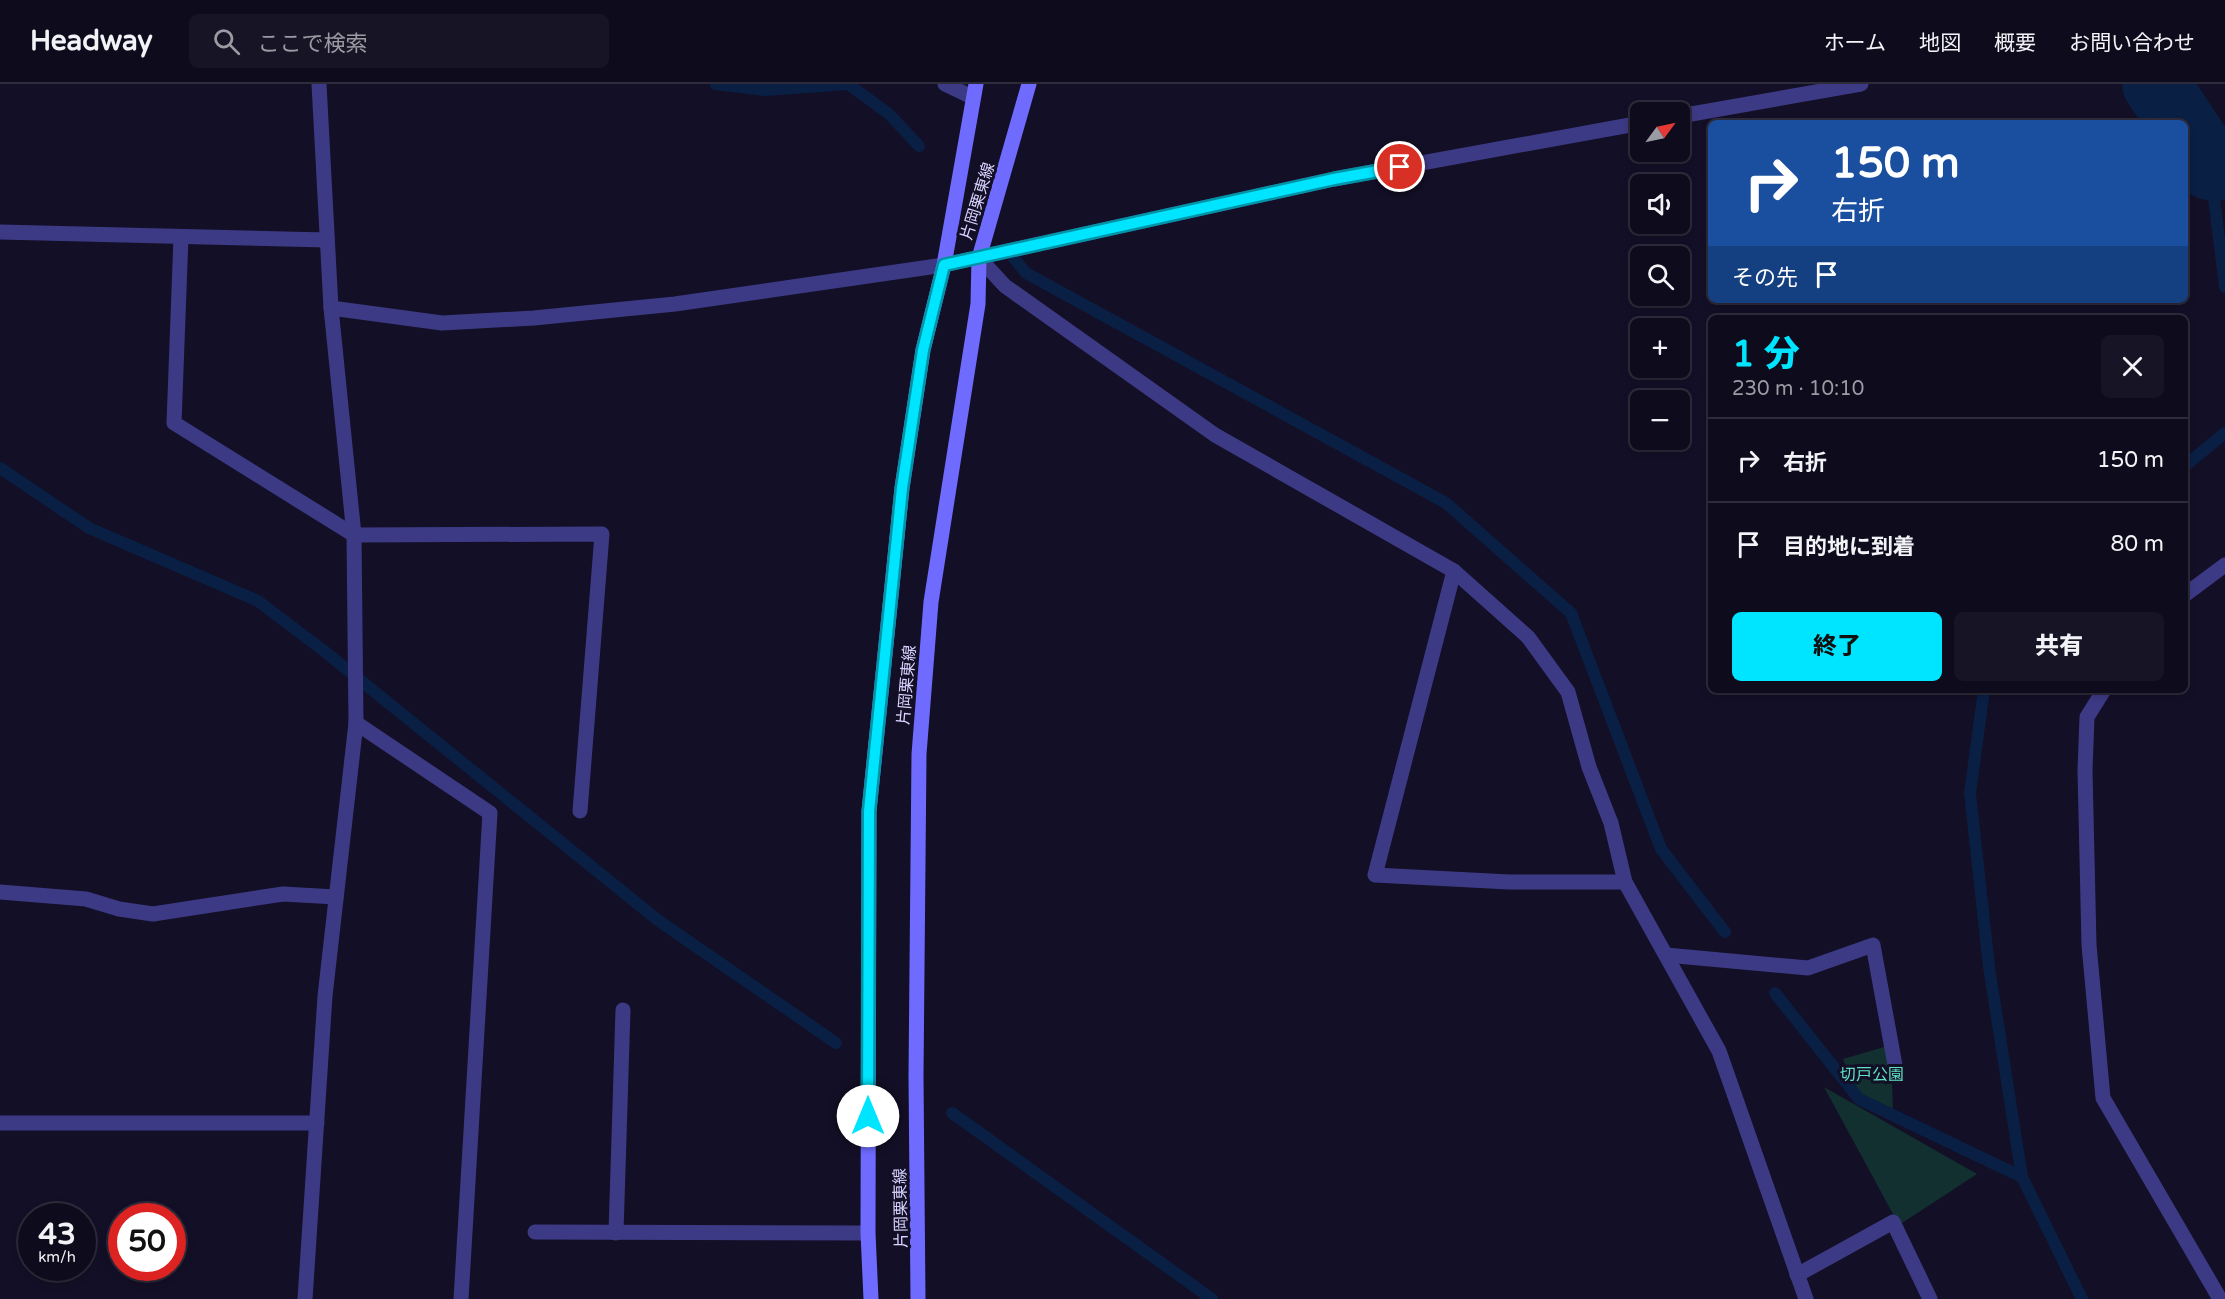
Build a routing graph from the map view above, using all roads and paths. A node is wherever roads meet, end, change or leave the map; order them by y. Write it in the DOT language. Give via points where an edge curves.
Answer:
graph roads {
  1 [pos="319,84"];
  2 [pos="945,84"];
  3 [pos="1029,84"];
  4 [pos="1861,84"];
  5 [pos="974,91"];
  6 [pos="1690,114"];
  7 [pos="1630,125"];
  8 [pos="0,232"];
  9 [pos="181,237"];
  10 [pos="327,240"];
  11 [pos="979,258"];
  12 [pos="944,265"];
  13 [pos="331,308"];
  14 [pos="354,535"];
  15 [pos="2225,565"];
  16 [pos="1454,571"];
  17 [pos="2188,593"];
  18 [pos="2102,693"];
  19 [pos="356,723"];
  20 [pos="580,811"];
  21 [pos="1625,882"];
  22 [pos="0,892"];
  23 [pos="336,897"];
  24 [pos="1666,955"];
  25 [pos="623,1010"];
  26 [pos="1898,1076"];
  27 [pos="0,1123"];
  28 [pos="316,1123"];
  29 [pos="535,1232"];
  30 [pos="616,1233"];
  31 [pos="868,1233"];
  32 [pos="1797,1275"];
  33 [pos="305,1299"];
  34 [pos="461,1299"];
  35 [pos="871,1299"];
  36 [pos="918,1299"];
  37 [pos="1806,1299"];
  38 [pos="1930,1299"];
  39 [pos="2220,1299"];
  1 -- 10 [label="street"];
  2 -- 5 [label="street"];
  3 -- 11 [label="main road, 片岡栗東線"];
  4 -- 6 [label="street"];
  5 -- 12 [label="main road, 片岡栗東線"];
  7 -- 11 [label="street" via="1334,179"];
  8 -- 9 [label="street"];
  9 -- 10 [label="street"];
  9 -- 14 [label="street" via="174,423"];
  10 -- 13 [label="street"];
  11 -- 12 [label="street"];
  11 -- 16 [label="street" via="1005,286 1215,435"];
  11 -- 36 [label="main road, 片岡栗東線" via="978,304 931,602 919,754"];
  12 -- 13 [label="street" via="675,304 534,318 442,323"];
  12 -- 31 [label="main road, 片岡栗東線" via="923,350 902,488 869,811"];
  13 -- 14 [label="street"];
  14 -- 19 [label="street"];
  14 -- 20 [label="street" via="602,534"];
  15 -- 17 [label="street"];
  16 -- 21 [label="street" via="1528,637 1568,692 1589,767 1611,823"];
  16 -- 21 [label="street" via="1375,875 1509,882"];
  18 -- 39 [label="street" via="2087,717 2085,770 2089,945 2103,1098"];
  19 -- 23 [label="street"];
  19 -- 34 [label="street" via="490,813"];
  21 -- 24 [label="street"];
  22 -- 23 [label="street" via="86,899 153,914 283,894"];
  23 -- 28 [label="street"];
  24 -- 26 [label="street" via="1808,968 1873,945"];
  24 -- 32 [label="street" via="1719,1052"];
  25 -- 30 [label="street"];
  27 -- 28 [label="street"];
  28 -- 33 [label="street"];
  29 -- 30 [label="street"];
  30 -- 31 [label="street"];
  31 -- 35 [label="main road, 片岡栗東線"];
  32 -- 37 [label="street"];
  32 -- 38 [label="street" via="1893,1221"];
}
